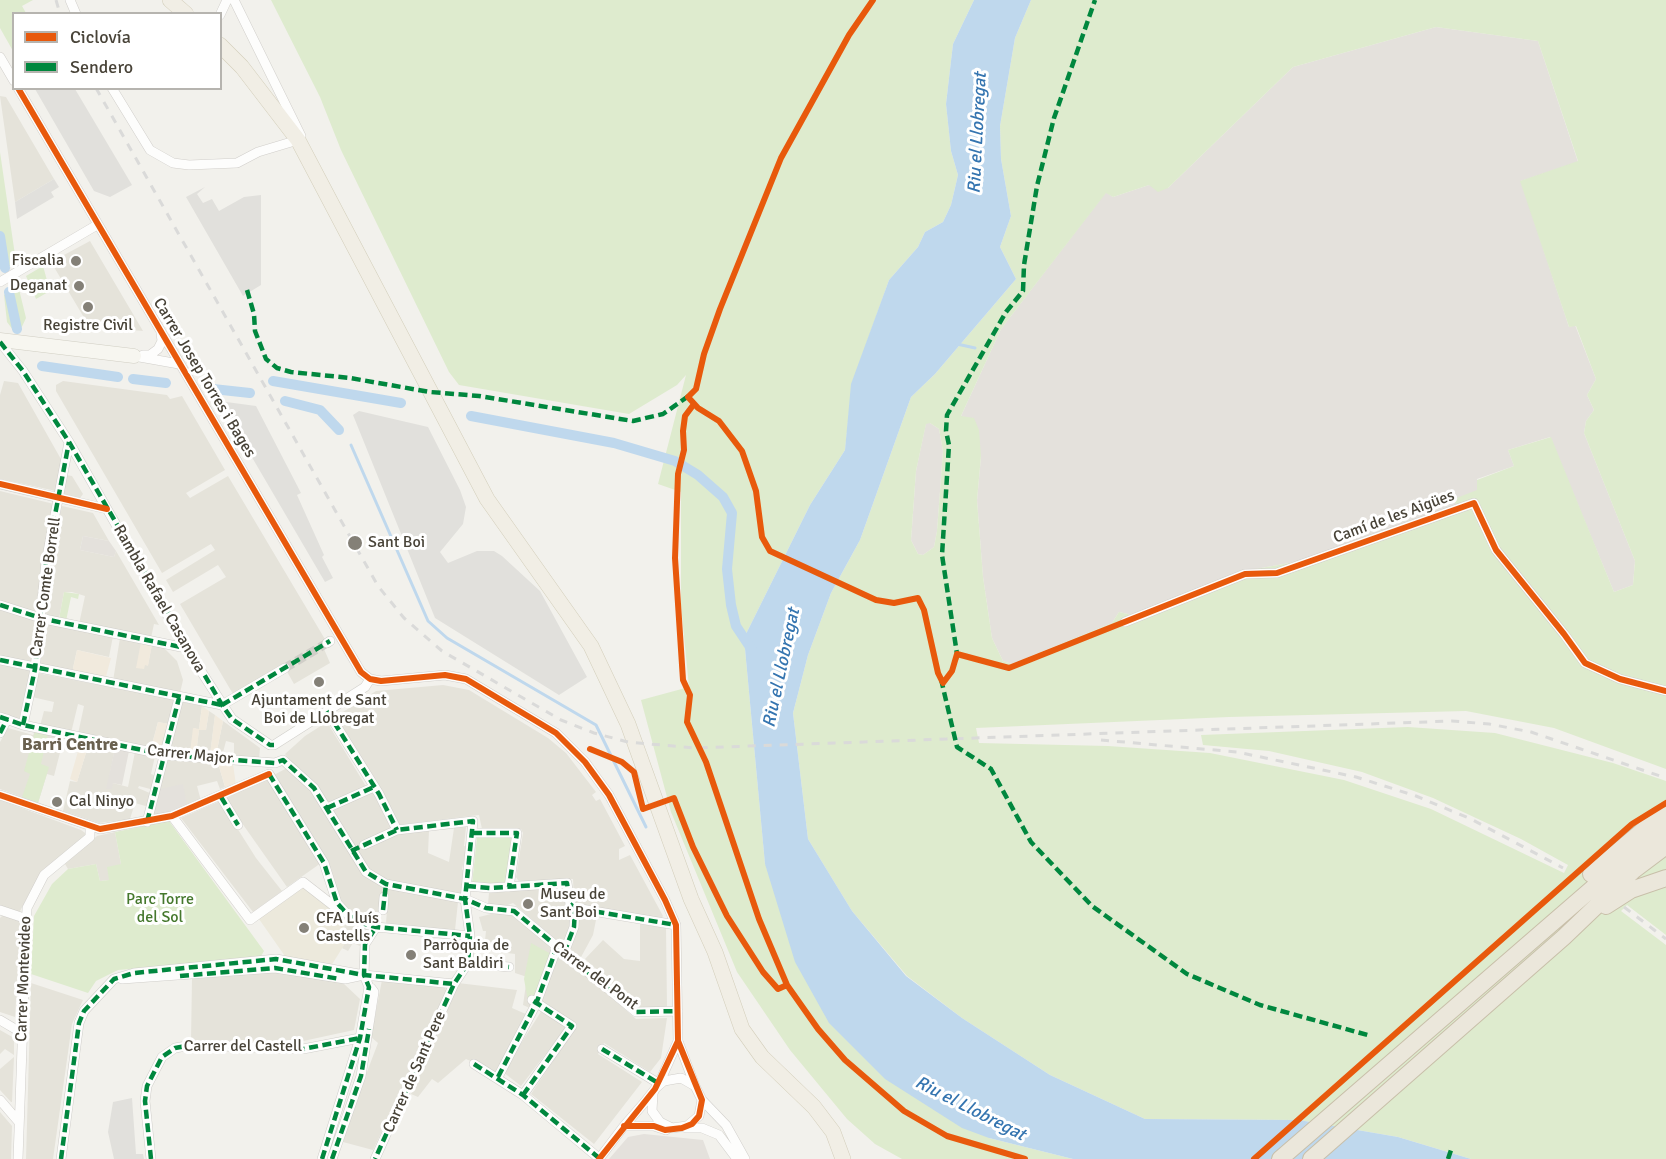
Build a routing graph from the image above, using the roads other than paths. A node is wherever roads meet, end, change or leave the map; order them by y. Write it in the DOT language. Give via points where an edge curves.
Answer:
graph roads {
  1 [pos="170,0"];
  2 [pos="234,0"];
  3 [pos="184,12"];
  4 [pos="222,47"];
  5 [pos="0,57"];
  6 [pos="12,78"];
  7 [pos="19,90"];
  8 [pos="113,90"];
  9 [pos="298,140"];
  10 [pos="320,179"];
  11 [pos="97,225"];
  12 [pos="0,282"];
  13 [pos="161,333"];
  14 [pos="0,341"];
  15 [pos="134,356"];
  16 [pos="179,364"];
  17 [pos="69,442"];
  18 [pos="0,484"];
  19 [pos="59,499"];
  20 [pos="107,509"];
  21 [pos="0,605"];
  22 [pos="41,617"];
  23 [pos="1125,622"];
  24 [pos="186,648"];
  25 [pos="0,660"];
  26 [pos="285,668"];
  27 [pos="35,669"];
  28 [pos="370,679"];
  29 [pos="1666,691"];
  30 [pos="180,698"];
  31 [pos="222,705"];
  32 [pos="327,711"];
  33 [pos="4,718"];
  34 [pos="23,725"];
  35 [pos="0,733"];
  36 [pos="274,745"];
  37 [pos="166,755"];
  38 [pos="275,763"];
  39 [pos="269,774"];
  40 [pos="374,787"];
  41 [pos="0,795"];
  42 [pos="221,797"];
  43 [pos="327,808"];
  44 [pos="1666,815"];
  45 [pos="172,816"];
  46 [pos="147,822"];
  47 [pos="238,825"];
  48 [pos="90,827"];
  49 [pos="397,830"];
  50 [pos="1666,830"];
  51 [pos="472,833"];
  52 [pos="364,845"];
  53 [pos="1666,846"];
  54 [pos="1666,878"];
  55 [pos="467,885"];
  56 [pos="509,886"];
  57 [pos="384,897"];
  58 [pos="462,899"];
  59 [pos="575,908"];
  60 [pos="0,910"];
  61 [pos="383,910"];
  62 [pos="346,913"];
  63 [pos="27,919"];
  64 [pos="378,925"];
  65 [pos="676,925"];
  66 [pos="1564,937"];
  67 [pos="470,938"];
  68 [pos="560,950"];
  69 [pos="468,963"];
  70 [pos="509,967"];
  71 [pos="364,975"];
  72 [pos="454,984"];
  73 [pos="369,987"];
  74 [pos="533,1002"];
  75 [pos="678,1011"];
  76 [pos="0,1020"];
  77 [pos="1425,1031"];
  78 [pos="22,1033"];
  79 [pos="360,1038"];
  80 [pos="678,1041"];
  81 [pos="602,1049"];
  82 [pos="474,1064"];
  83 [pos="498,1077"];
  84 [pos="657,1086"];
  85 [pos="695,1086"];
  86 [pos="523,1095"];
  87 [pos="702,1100"];
  88 [pos="0,1101"];
  89 [pos="18,1121"];
  90 [pos="624,1126"];
  91 [pos="676,1129"];
  92 [pos="18,1159"];
  93 [pos="61,1159"];
  94 [pos="151,1159"];
  95 [pos="322,1159"];
  96 [pos="332,1159"];
  97 [pos="375,1159"];
  98 [pos="599,1159"];
  99 [pos="737,1159"];
  100 [pos="745,1159"];
  101 [pos="843,1159"];
  102 [pos="1280,1159"];
  103 [pos="1311,1159"];
  1 -- 3 [label="main road"];
  2 -- 10 [label="street"];
  4 -- 9 [label="main road"];
  5 -- 6 [label="street"];
  7 -- 11 [label="street, Carrer Josep Torres i Bages"];
  8 -- 9 [label="street" via="150,150 173,163 237,163"];
  9 -- 10 [label="main road"];
  10 -- 101 [label="main road" via="487,499 573,617 605,673 641,757 691,899 747,1039 814,1107 833,1132"];
  11 -- 12 [label="street"];
  11 -- 13 [label="street, Carrer Josep Torres i Bages"];
  13 -- 15 [label="street" via="158,350"];
  13 -- 16 [label="street, Carrer Josep Torres i Bages"];
  14 -- 15 [label="street"];
  14 -- 17 [label="street, Rambla Rafael Casanova"];
  15 -- 16 [label="street"];
  16 -- 28 [label="street, Carrer Josep Torres i Bages" via="361,672"];
  17 -- 19 [label="street, Carrer Comte Borrell"];
  17 -- 20 [label="street, Rambla Rafael Casanova"];
  18 -- 19 [label="street"];
  19 -- 20 [label="street"];
  19 -- 22 [label="street, Carrer Comte Borrell" via="46,562"];
  20 -- 24 [label="street, Rambla Rafael Casanova"];
  21 -- 22 [label="street"];
  22 -- 24 [label="street"];
  22 -- 27 [label="street, Carrer Comte Borrell"];
  23 -- 29 [label="street, Camí de les Aigües" via="1245,574 1277,573 1474,503 1496,550 1585,663 1620,679"];
  24 -- 31 [label="street, Rambla Rafael Casanova"];
  25 -- 27 [label="street"];
  26 -- 31 [label="street"];
  27 -- 30 [label="street"];
  27 -- 34 [label="street, Carrer Comte Borrell"];
  28 -- 32 [label="street" via="365,687"];
  28 -- 65 [label="street" via="460,677 556,733 580,756 609,795"];
  30 -- 31 [label="street"];
  30 -- 37 [label="street"];
  31 -- 36 [label="street, Rambla Rafael Casanova" via="232,719"];
  32 -- 36 [label="street"];
  32 -- 40 [label="street"];
  33 -- 34 [label="street, Carrer Major"];
  33 -- 35 [label="street"];
  34 -- 37 [label="street, Carrer Major"];
  36 -- 38 [label="street"];
  37 -- 38 [label="street, Carrer Major"];
  37 -- 46 [label="street"];
  38 -- 39 [label="street"];
  38 -- 43 [label="street, Carrer del Pont" via="283,760 296,771"];
  39 -- 42 [label="street"];
  39 -- 62 [label="street" via="324,863 337,903"];
  40 -- 43 [label="street"];
  40 -- 49 [label="street"];
  41 -- 48 [label="street"];
  42 -- 45 [label="street"];
  42 -- 47 [label="street"];
  43 -- 58 [label="street, Carrer del Pont" via="366,872 386,884"];
  44 -- 77 [label="highway" via="1586,879"];
  45 -- 46 [label="street"];
  45 -- 62 [label="street" via="250,920 303,882"];
  46 -- 48 [label="street"];
  48 -- 63 [label="street, Carrer Montevideo" via="90,837 44,875 28,901"];
  49 -- 51 [label="street" via="473,821"];
  49 -- 52 [label="street"];
  50 -- 77 [label="highway"];
  51 -- 55 [label="street"];
  51 -- 56 [label="street" via="517,833"];
  53 -- 66 [label="highway" via="1618,884"];
  54 -- 66 [label="highway" via="1619,897"];
  55 -- 56 [label="street"];
  55 -- 58 [label="street"];
  56 -- 59 [label="street" via="567,883 570,904"];
  57 -- 61 [label="street"];
  58 -- 67 [label="street"];
  58 -- 68 [label="street, Carrer del Pont" via="488,909 514,911"];
  59 -- 65 [label="street"];
  59 -- 68 [label="street" via="574,927"];
  60 -- 63 [label="street"];
  62 -- 64 [label="street" via="358,922"];
  63 -- 78 [label="street, Carrer Montevideo"];
  64 -- 67 [label="street"];
  64 -- 71 [label="street" via="365,944"];
  65 -- 75 [label="street"];
  66 -- 103 [label="highway"];
  67 -- 69 [label="street"];
  68 -- 74 [label="street"];
  68 -- 75 [label="street, Carrer del Pont" via="636,1012"];
  69 -- 70 [label="street"];
  69 -- 72 [label="street, Carrer de Sant Pere"];
  71 -- 72 [label="street"];
  71 -- 73 [label="street"];
  71 -- 93 [label="street" via="276,959 134,973 114,979 84,1011 79,1023"];
  72 -- 97 [label="street, Carrer de Sant Pere"];
  73 -- 79 [label="street"];
  73 -- 96 [label="street" via="374,992 361,1076"];
  74 -- 83 [label="street"];
  74 -- 86 [label="street" via="572,1026"];
  75 -- 80 [label="street"];
  76 -- 78 [label="street"];
  77 -- 102 [label="highway"];
  78 -- 89 [label="street, Carrer Montevideo"];
  79 -- 94 [label="street, Carrer del Castell" via="303,1049 192,1045 175,1048 162,1057 147,1086"];
  79 -- 95 [label="street"];
  80 -- 84 [label="street"];
  80 -- 85 [label="street"];
  81 -- 84 [label="street"];
  82 -- 83 [label="street"];
  83 -- 86 [label="street"];
  84 -- 85 [label="street" via="673,1078 685,1079"];
  84 -- 90 [label="street"];
  84 -- 91 [label="street" via="651,1102 654,1115 663,1125"];
  85 -- 87 [label="street"];
  86 -- 98 [label="street"];
  87 -- 91 [label="street" via="695,1120"];
  87 -- 100 [label="street" via="726,1125"];
  88 -- 89 [label="street"];
  89 -- 92 [label="street, Carrer Montevideo"];
  90 -- 91 [label="street"];
  90 -- 98 [label="street"];
  91 -- 99 [label="street" via="702,1128 719,1135"];
}
